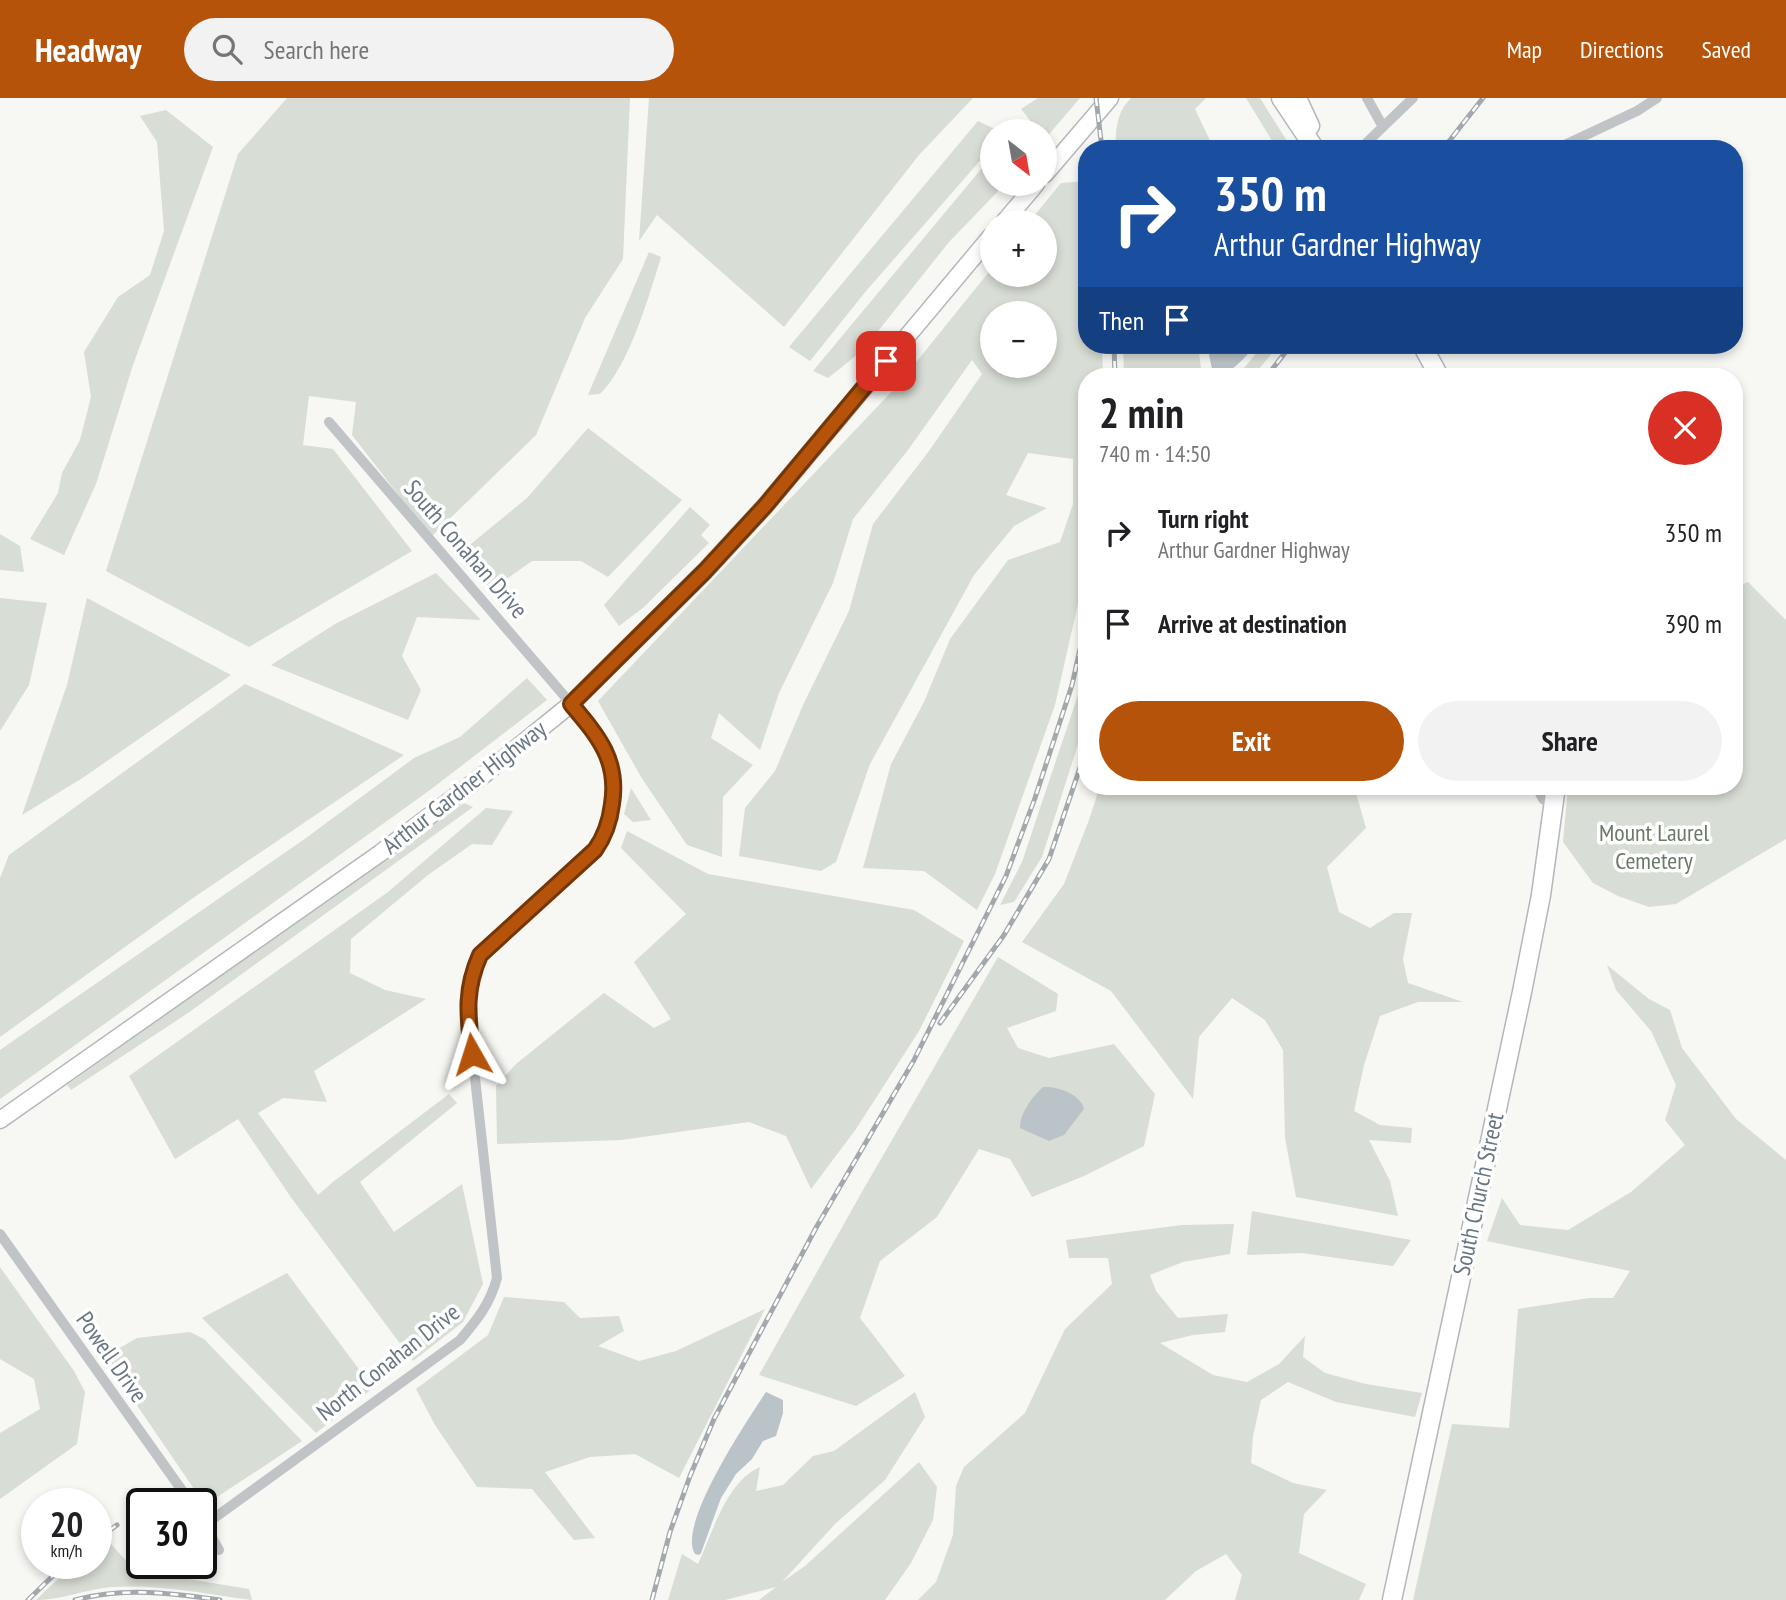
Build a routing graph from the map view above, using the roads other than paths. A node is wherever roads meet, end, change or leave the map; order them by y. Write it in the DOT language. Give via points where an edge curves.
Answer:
graph roads {
  1 [pos="1096,98"];
  2 [pos="1110,98"];
  3 [pos="1281,98"];
  4 [pos="1297,98"];
  5 [pos="1367,98"];
  6 [pos="1413,98"];
  7 [pos="1657,98"];
  8 [pos="1383,127"];
  9 [pos="1311,140"];
  10 [pos="1313,140"];
  11 [pos="1369,140"];
  12 [pos="1575,140"];
  13 [pos="1057,148"];
  14 [pos="1057,160"];
  15 [pos="1019,196"];
  16 [pos="1026,196"];
  17 [pos="1007,210"];
  18 [pos="1013,210"];
  19 [pos="980,244"];
  20 [pos="980,249"];
  21 [pos="920,320"];
  22 [pos="329,422"];
  23 [pos="571,704"];
  24 [pos="1541,795"];
  25 [pos="1555,795"];
  26 [pos="1554,807"];
  27 [pos="0,1120"];
  28 [pos="0,1235"];
  29 [pos="180,1488"];
  30 [pos="217,1512"];
  31 [pos="217,1546"];
  32 [pos="219,1550"];
  33 [pos="1392,1600"];
  1 -- 13 [label="main road"];
  2 -- 14 [label="main road"];
  3 -- 9 [label="highway"];
  4 -- 10 [label="highway"];
  5 -- 8 [label="street"];
  6 -- 8 [label="street"];
  7 -- 12 [label="street"];
  8 -- 11 [label="street"];
  15 -- 17 [label="main road"];
  16 -- 18 [label="main road"];
  19 -- 21 [label="main road, Arthur Gardner Highway"];
  20 -- 21 [label="main road, Arthur Gardner Highway"];
  21 -- 23 [label="main road, Arthur Gardner Highway" via="765,506"];
  22 -- 23 [label="street, South Conahan Drive"];
  23 -- 27 [label="main road, Arthur Gardner Highway" via="379,854"];
  23 -- 30 [label="street, North Conahan Drive" via="602,742 611,763 615,786 602,839 480,955 470,978 468,1014 498,1278 492,1299 460,1340"];
  24 -- 26 [label="street"];
  25 -- 26 [label="highway, South Church Street"];
  26 -- 33 [label="highway, South Church Street" via="1522,992"];
  28 -- 29 [label="street, Powell Drive"];
  31 -- 32 [label="street"];
}
